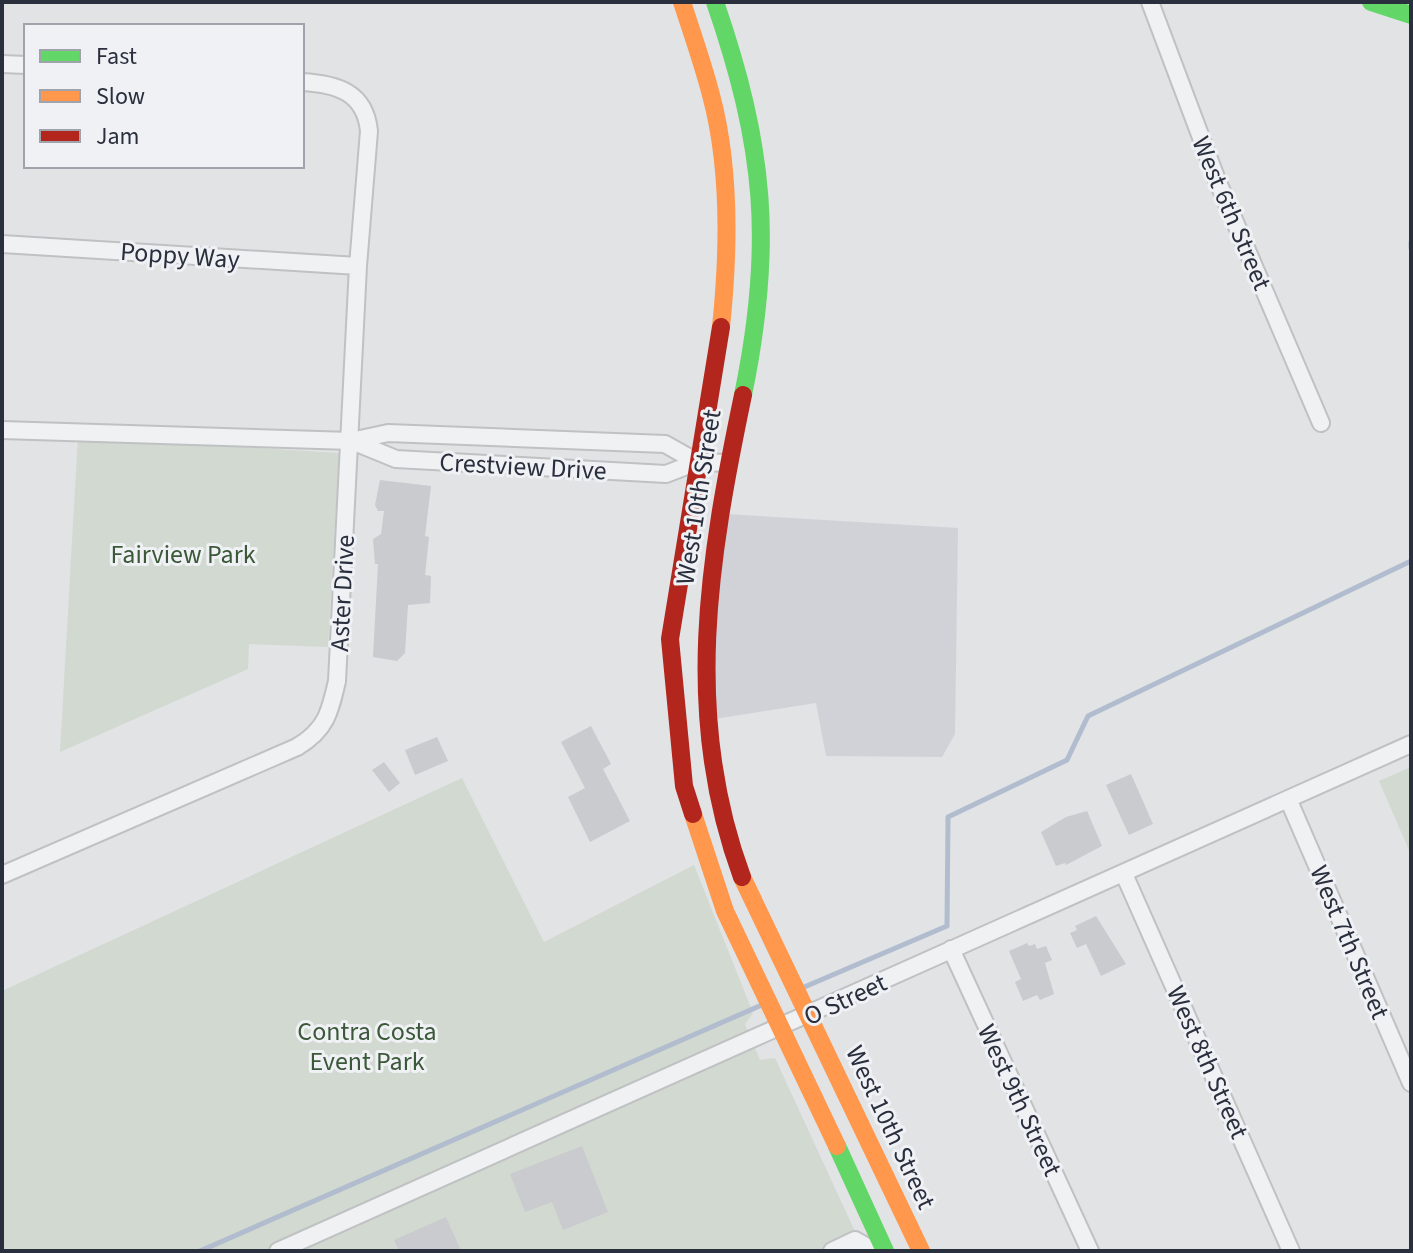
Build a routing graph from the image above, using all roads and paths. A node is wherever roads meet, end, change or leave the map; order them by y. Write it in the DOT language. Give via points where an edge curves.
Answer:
graph roads {
  1 [pos="682,2"];
  2 [pos="715,2"];
  3 [pos="1150,2"];
  4 [pos="1371,2"];
  5 [pos="1411,15"];
  6 [pos="2,64"];
  7 [pos="24,65"];
  8 [pos="304,82"];
  9 [pos="2,244"];
  10 [pos="358,266"];
  11 [pos="1321,423"];
  12 [pos="2,430"];
  13 [pos="351,441"];
  14 [pos="697,462"];
  15 [pos="728,463"];
  16 [pos="1411,744"];
  17 [pos="1289,801"];
  18 [pos="1124,874"];
  19 [pos="2,875"];
  20 [pos="951,949"];
  21 [pos="809,1015"];
  22 [pos="783,1028"];
  23 [pos="1411,1083"];
  24 [pos="917,1243"];
  25 [pos="278,1251"];
  26 [pos="832,1251"];
  27 [pos="881,1251"];
  28 [pos="1090,1251"];
  29 [pos="1291,1251"];
  1 -- 14 [label="main road, West 10th Street" via="712,97 726,226 719,347"];
  2 -- 15 [label="main road, West 10th Street" via="747,107 761,241 758,314"];
  3 -- 11 [label="street, West 6th Street" via="1217,180"];
  4 -- 5 [label="main road"];
  6 -- 7 [label="street"];
  8 -- 10 [label="street, Aster Drive" via="343,88 362,103 369,131"];
  9 -- 10 [label="street, Poppy Way"];
  10 -- 13 [label="street, Aster Drive"];
  12 -- 13 [label="street, Crestview Drive"];
  13 -- 14 [label="street, Crestview Drive" via="388,433 665,444"];
  13 -- 14 [label="street, Crestview Drive" via="396,459 666,474"];
  13 -- 19 [label="street, Aster Drive" via="337,681 329,718 317,736"];
  14 -- 15 [label="street, Crestview Drive"];
  14 -- 22 [label="main road, West 10th Street" via="670,639 684,786 725,911"];
  15 -- 21 [label="main road, West 10th Street" via="708,564 705,659 716,787 758,916"];
  16 -- 17 [label="street, O Street"];
  17 -- 18 [label="street, O Street"];
  17 -- 23 [label="street, West 7th Street"];
  18 -- 20 [label="street, O Street"];
  18 -- 29 [label="street, West 8th Street"];
  20 -- 21 [label="street, O Street"];
  20 -- 28 [label="street, West 9th Street"];
  21 -- 22 [label="street, O Street"];
  21 -- 24 [label="main road, West 10th Street"];
  22 -- 25 [label="street, O Street"];
  22 -- 27 [label="main road, West 10th Street"];
  24 -- 27 [label="street"];
  26 -- 27 [label="street" via="855,1240"];
}
